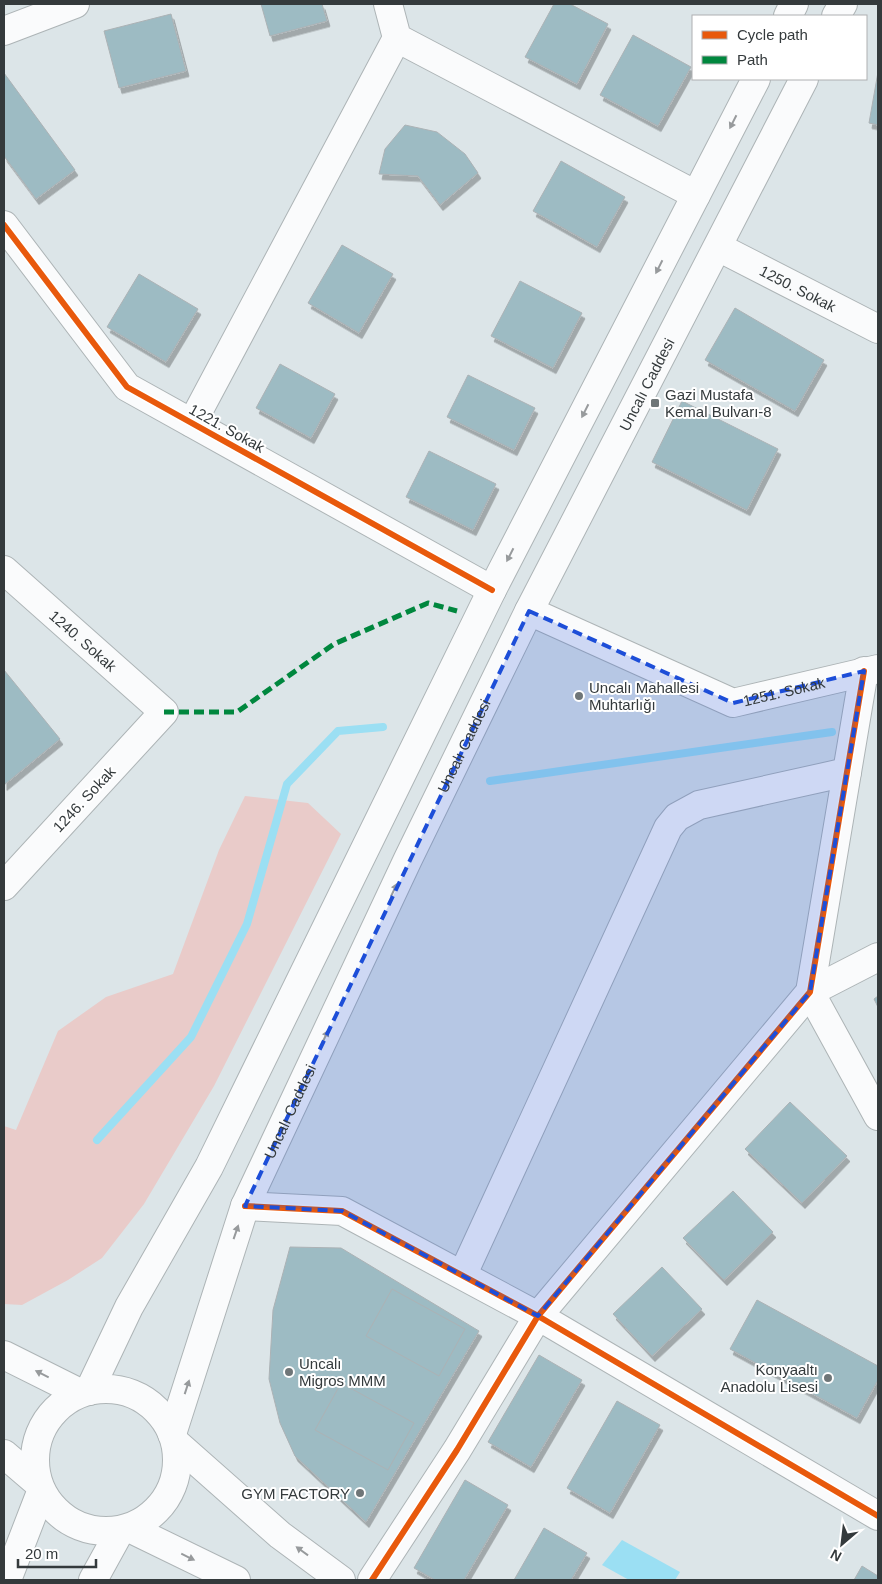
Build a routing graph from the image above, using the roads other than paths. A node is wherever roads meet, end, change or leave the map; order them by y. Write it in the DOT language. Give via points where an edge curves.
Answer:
graph roads {
  1 [pos="75,4"];
  2 [pos="388,4"];
  3 [pos="843,4"];
  4 [pos="837,15"];
  5 [pos="4,31"];
  6 [pos="397,38"];
  7 [pos="755,80"];
  8 [pos="803,80"];
  9 [pos="696,195"];
  10 [pos="4,225"];
  11 [pos="718,247"];
  12 [pos="878,329"];
  13 [pos="192,423"];
  14 [pos="4,570"];
  15 [pos="492,590"];
  16 [pos="529,611"];
  17 [pos="871,670"];
  18 [pos="164,712"];
  19 [pos="847,772"];
  20 [pos="4,886"];
  21 [pos="878,956"];
  22 [pos="810,992"];
  23 [pos="878,1114"];
  24 [pos="245,1206"];
  25 [pos="463,1274"];
  26 [pos="538,1316"];
  27 [pos="4,1355"];
  28 [pos="84,1392"];
  29 [pos="174,1438"];
  30 [pos="4,1454"];
  31 [pos="40,1487"];
  32 [pos="878,1516"];
  33 [pos="125,1529"];
  34 [pos="8,1580"];
  35 [pos="93,1580"];
  36 [pos="236,1580"];
  37 [pos="342,1580"];
  38 [pos="372,1580"];
  1 -- 5 [label="street"];
  2 -- 6 [label="street"];
  3 -- 4 [label="street"];
  6 -- 9 [label="street"];
  6 -- 13 [label="street"];
  7 -- 9 [label="street, one-way"];
  8 -- 11 [label="street, Uncalı Caddesi"];
  9 -- 15 [label="street, one-way"];
  10 -- 13 [label="street, 1221. Sokak" via="127,387"];
  11 -- 12 [label="street, 1250. Sokak"];
  11 -- 16 [label="street, Uncalı Caddesi"];
  13 -- 15 [label="street, 1221. Sokak"];
  14 -- 18 [label="street, 1240. Sokak"];
  15 -- 28 [label="street" via="209,1167"];
  16 -- 17 [label="street, 1251. Sokak" via="733,703"];
  24 -- 16 [label="street, Uncalı Caddesi, one-way"];
  17 -- 19 [label="street"];
  18 -- 20 [label="street, 1246. Sokak"];
  19 -- 22 [label="street"];
  19 -- 25 [label="street" via="699,805 677,817 668,828"];
  21 -- 22 [label="street"];
  22 -- 23 [label="street"];
  22 -- 26 [label="street"];
  24 -- 25 [label="street" via="342,1211"];
  29 -- 24 [label="street, Uncalı Caddesi, one-way"];
  25 -- 26 [label="street"];
  26 -- 32 [label="street"];
  26 -- 38 [label="street" via="458,1450"];
  28 -- 27 [label="street, one-way"];
  28 -- 29 [label="street" via="103,1388 126,1392 148,1402 165,1419"];
  28 -- 31 [label="street" via="60,1405 44,1423 35,1445 34,1469"];
  29 -- 33 [label="street" via="178,1464 173,1487 161,1507 143,1523"];
  37 -- 29 [label="street, one-way" via="280,1535"];
  30 -- 31 [label="street"];
  31 -- 33 [label="street" via="54,1511 74,1525 97,1532"];
  31 -- 34 [label="street"];
  33 -- 35 [label="street"];
  33 -- 36 [label="street, one-way"];
}
